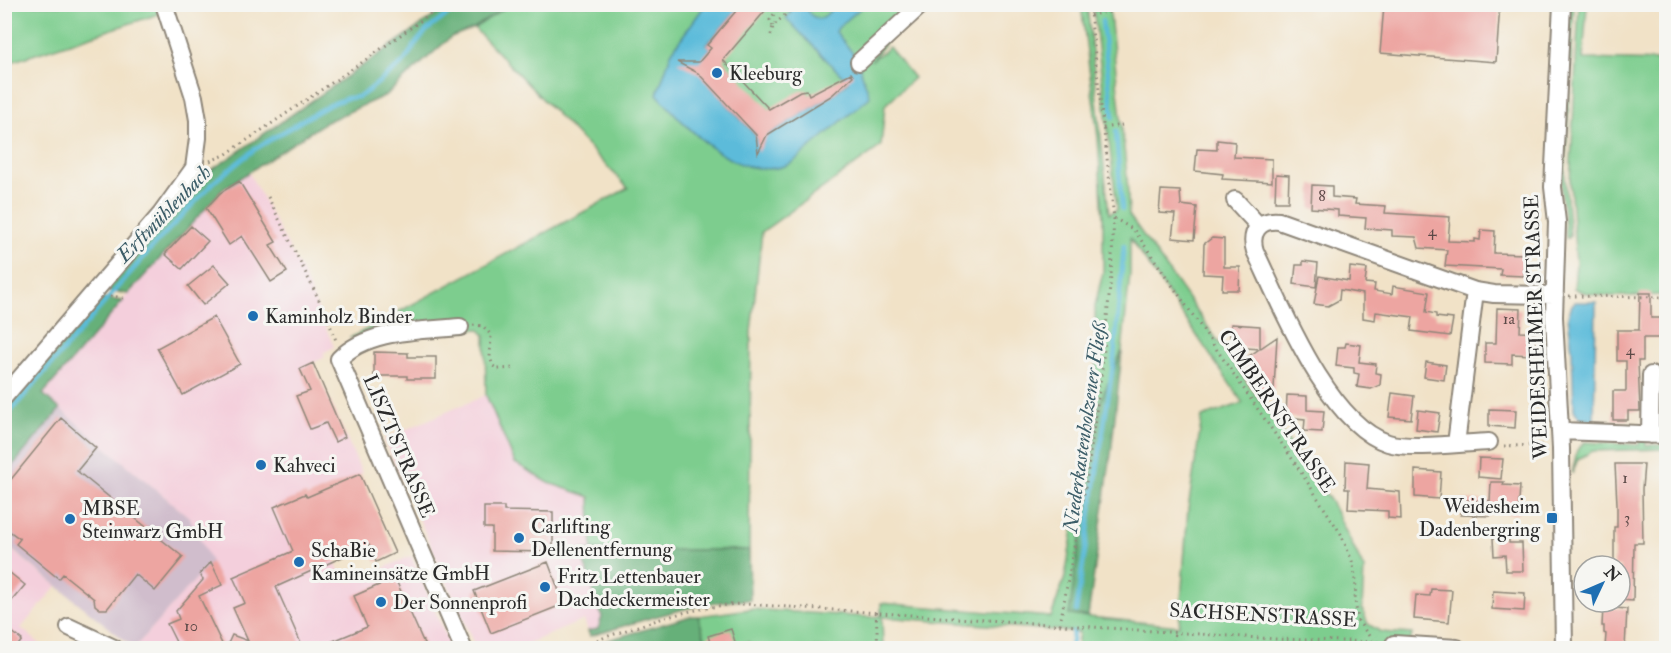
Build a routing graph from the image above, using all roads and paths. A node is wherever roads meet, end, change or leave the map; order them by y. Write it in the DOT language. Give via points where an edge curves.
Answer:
graph roads {
  1 [pos="164,4"];
  2 [pos="444,4"];
  3 [pos="781,4"];
  4 [pos="797,4"];
  5 [pos="922,4"];
  6 [pos="1089,4"];
  7 [pos="1562,4"];
  8 [pos="1110,12"];
  9 [pos="1090,15"];
  10 [pos="775,24"];
  11 [pos="771,35"];
  12 [pos="859,62"];
  13 [pos="1122,125"];
  14 [pos="1103,128"];
  15 [pos="194,168"];
  16 [pos="268,197"];
  17 [pos="1235,200"];
  18 [pos="1114,218"];
  19 [pos="1259,225"];
  20 [pos="1475,291"];
  21 [pos="1555,295"];
  22 [pos="1666,297"];
  23 [pos="460,327"];
  24 [pos="339,359"];
  25 [pos="516,368"];
  26 [pos="1650,375"];
  27 [pos="4,397"];
  28 [pos="1561,431"];
  29 [pos="1658,435"];
  30 [pos="1489,442"];
  31 [pos="1456,444"];
  32 [pos="1562,449"];
  33 [pos="876,612"];
  34 [pos="1060,624"];
  35 [pos="69,627"];
  36 [pos="1175,632"];
  37 [pos="597,640"];
  38 [pos="1373,641"];
  39 [pos="1394,644"];
  40 [pos="114,648"];
  41 [pos="463,648"];
  42 [pos="878,648"];
  43 [pos="1173,648"];
  44 [pos="1458,648"];
  45 [pos="1564,648"];
  1 -- 15 [label="street" via="194,97 198,120"];
  2 -- 15 [label="path" via="225,156"];
  3 -- 10 [label="path" via="770,20"];
  4 -- 10 [label="path"];
  5 -- 12 [label="street"];
  6 -- 9 [label="path"];
  7 -- 21 [label="street, WEIDESHEIMER STRASSE" via="1553,161 1557,222"];
  8 -- 9 [label="path"];
  9 -- 14 [label="path"];
  10 -- 11 [label="path"];
  13 -- 14 [label="path"];
  14 -- 18 [label="path"];
  15 -- 27 [label="street" via="161,214"];
  16 -- 24 [label="path" via="325,312 338,345"];
  17 -- 19 [label="street"];
  18 -- 34 [label="path" via="1102,369"];
  18 -- 38 [label="path, CIMBERNSTRASSE" via="1141,239 1341,534 1356,580 1358,621"];
  19 -- 20 [label="street" via="1272,220 1290,225"];
  19 -- 31 [label="street" via="1252,240 1255,251 1306,354 1342,410 1366,432 1390,444"];
  20 -- 21 [label="street"];
  20 -- 31 [label="street"];
  21 -- 22 [label="path"];
  21 -- 28 [label="street, WEIDESHEIMER STRASSE"];
  23 -- 24 [label="street" via="379,337 355,345"];
  23 -- 25 [label="path" via="483,326 491,335 493,366"];
  24 -- 41 [label="street, LISZTSTRASSE"];
  26 -- 29 [label="street"];
  28 -- 29 [label="street"];
  28 -- 32 [label="street, WEIDESHEIMER STRASSE"];
  30 -- 31 [label="street"];
  30 -- 32 [label="path" via="1491,447 1546,445"];
  32 -- 45 [label="street, WEIDESHEIMER STRASSE"];
  33 -- 34 [label="path, SACHSENSTRASSE"];
  33 -- 37 [label="path, SACHSENSTRASSE" via="725,605"];
  33 -- 42 [label="path"];
  34 -- 36 [label="path, SACHSENSTRASSE"];
  35 -- 40 [label="street"];
  36 -- 38 [label="path, SACHSENSTRASSE"];
  36 -- 43 [label="path"];
  38 -- 39 [label="path, SACHSENSTRASSE"];
  39 -- 44 [label="street"];
}
